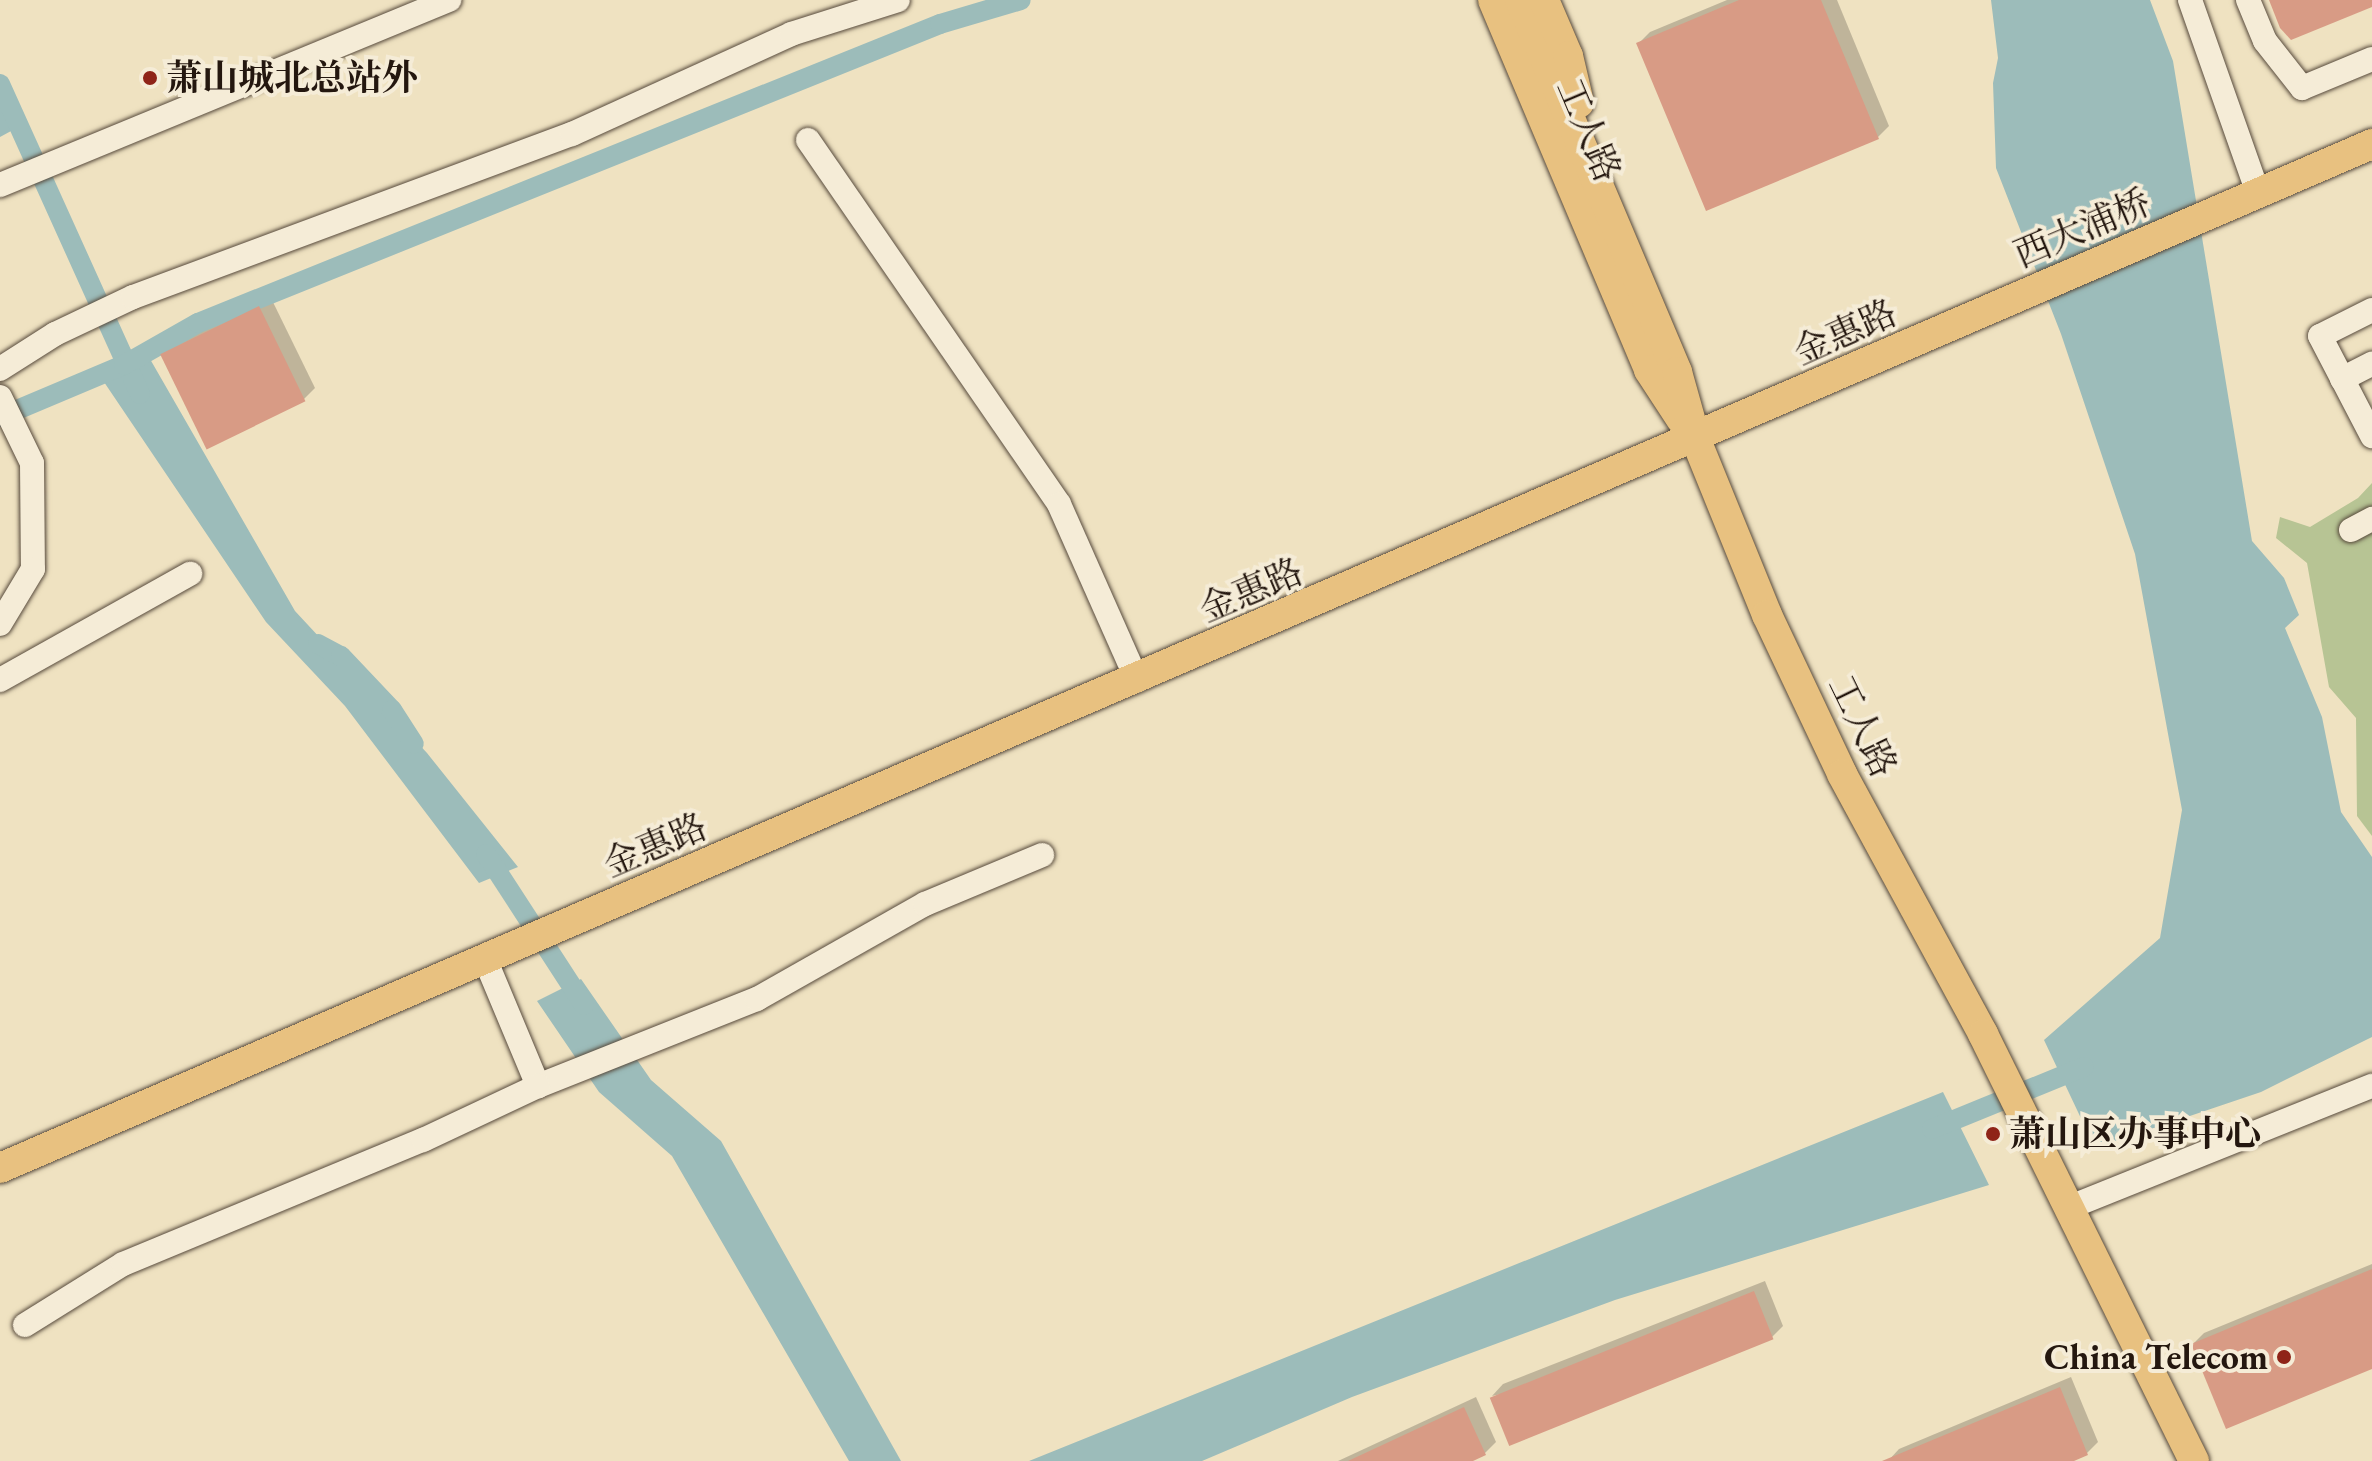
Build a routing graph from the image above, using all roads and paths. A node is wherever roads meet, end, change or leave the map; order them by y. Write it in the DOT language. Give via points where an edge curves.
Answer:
graph roads {
  1 [pos="449,0"];
  2 [pos="898,0"];
  3 [pos="1473,0"];
  4 [pos="1493,0"];
  5 [pos="1520,0"];
  6 [pos="1544,0"];
  7 [pos="2190,0"];
  8 [pos="2248,0"];
  9 [pos="1531,58"];
  10 [pos="2372,59"];
  11 [pos="808,140"];
  12 [pos="2372,144"];
  13 [pos="0,185"];
  14 [pos="1587,191"];
  15 [pos="2258,193"];
  16 [pos="2372,310"];
  17 [pos="1936,333"];
  18 [pos="2372,364"];
  19 [pos="0,369"];
  20 [pos="2342,379"];
  21 [pos="1,400"];
  22 [pos="2372,436"];
  23 [pos="1696,440"];
  24 [pos="190,574"];
  25 [pos="0,624"];
  26 [pos="0,680"];
  27 [pos="1137,680"];
  28 [pos="1042,855"];
  29 [pos="495,955"];
  30 [pos="538,1086"];
  31 [pos="2372,1086"];
  32 [pos="0,1168"];
  33 [pos="2068,1208"];
  34 [pos="25,1325"];
  35 [pos="2194,1461"];
  1 -- 13 [label="street"];
  2 -- 19 [label="street" via="791,34 572,134 133,297 55,334"];
  3 -- 14 [label="main road" via="1522,115"];
  4 -- 9 [label="main road"];
  5 -- 9 [label="main road"];
  6 -- 14 [label="main road" via="1568,56"];
  7 -- 15 [label="street"];
  8 -- 10 [label="street" via="2265,41 2302,88"];
  9 -- 14 [label="main road, 工人路"];
  11 -- 27 [label="street" via="1059,504"];
  12 -- 15 [label="main road"];
  14 -- 23 [label="main road, 工人路" via="1677,372"];
  15 -- 17 [label="main road, 西大浦桥"];
  16 -- 20 [label="street" via="2320,336"];
  17 -- 23 [label="main road, 金惠路"];
  18 -- 20 [label="street"];
  20 -- 22 [label="street"];
  21 -- 25 [label="street" via="32,463 33,569"];
  23 -- 27 [label="main road, 金惠路"];
  23 -- 33 [label="main road, 工人路" via="1767,615 1842,774 1983,1034"];
  24 -- 26 [label="street"];
  27 -- 29 [label="main road, 金惠路"];
  28 -- 30 [label="street" via="925,904 757,999"];
  29 -- 30 [label="street"];
  29 -- 32 [label="main road"];
  30 -- 34 [label="street" via="423,1140 123,1264"];
  31 -- 33 [label="street"];
  33 -- 35 [label="main road"];
}
